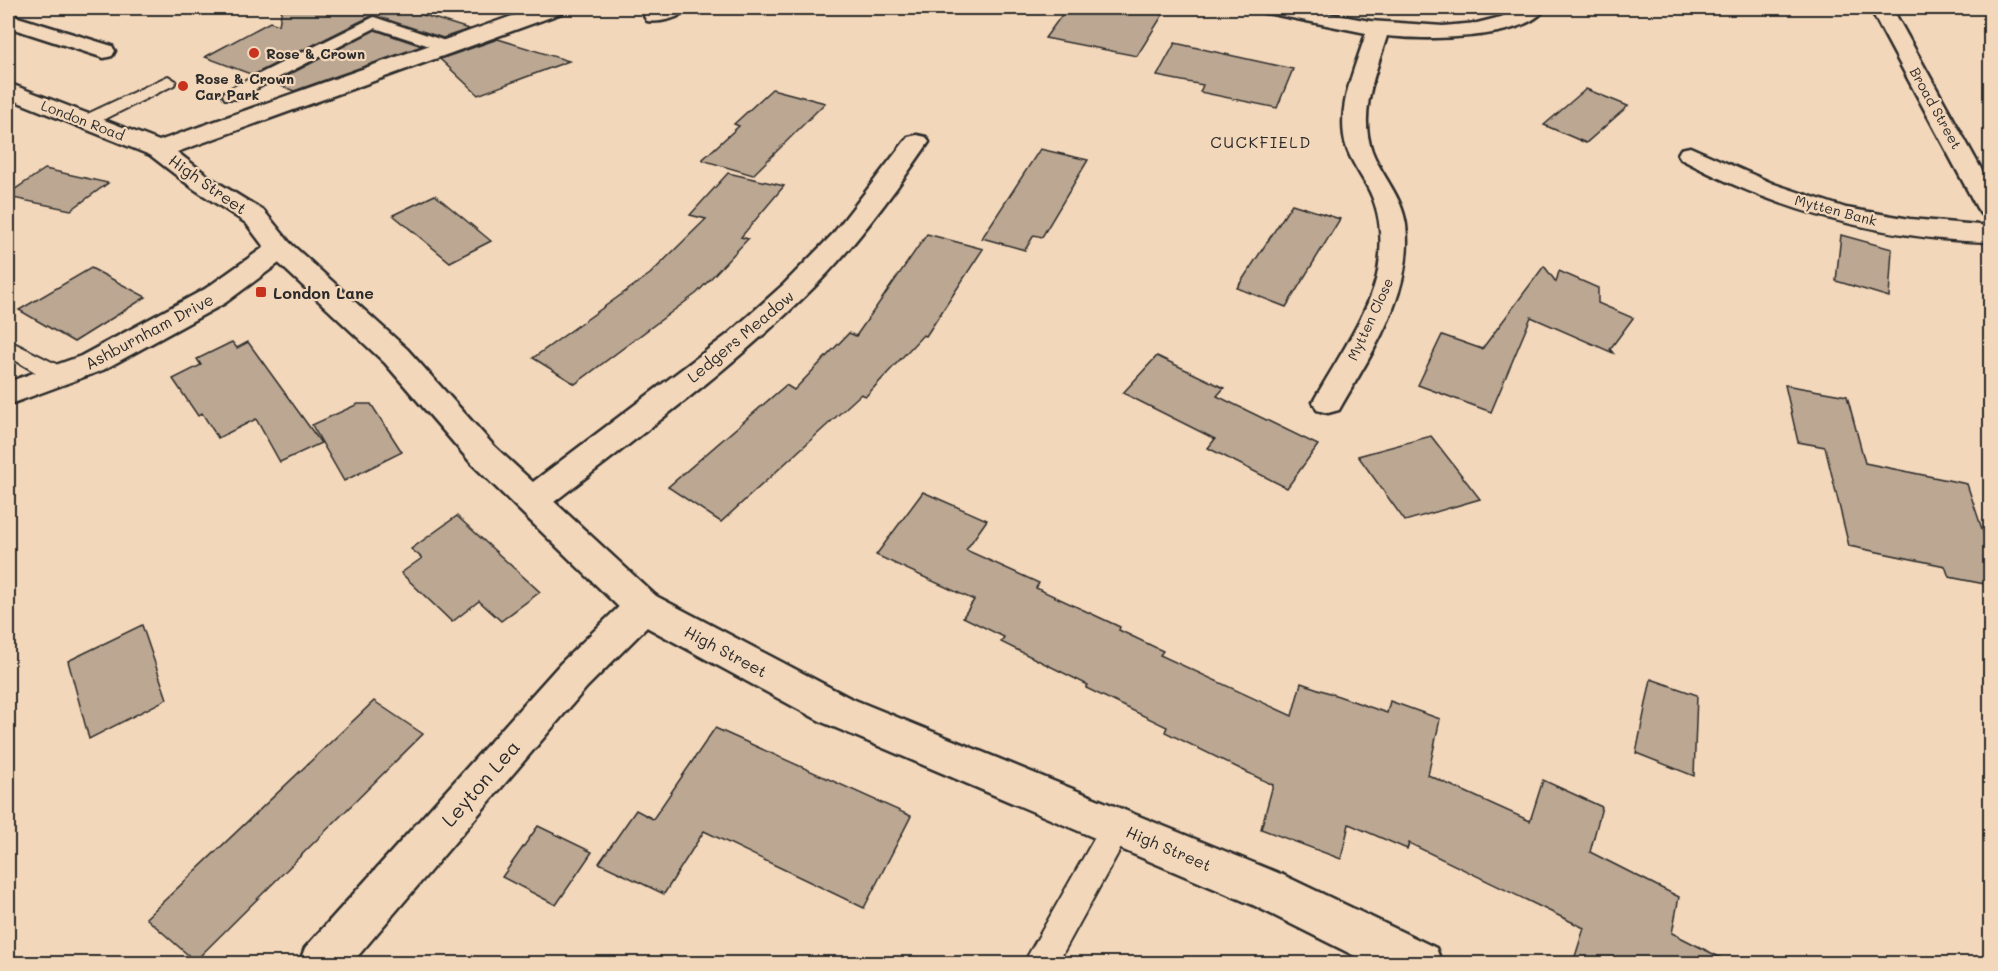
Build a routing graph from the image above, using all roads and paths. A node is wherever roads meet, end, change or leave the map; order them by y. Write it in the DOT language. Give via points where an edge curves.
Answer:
graph roads {
  1 [pos="554,8"];
  2 [pos="678,8"];
  3 [pos="1272,8"];
  4 [pos="1535,8"];
  5 [pos="1881,8"];
  6 [pos="655,16"];
  7 [pos="8,20"];
  8 [pos="1378,27"];
  9 [pos="448,47"];
  10 [pos="104,51"];
  11 [pos="168,81"];
  12 [pos="8,90"];
  13 [pos="231,95"];
  14 [pos="87,122"];
  15 [pos="917,142"];
  16 [pos="159,150"];
  17 [pos="1690,154"];
  18 [pos="1990,208"];
  19 [pos="1990,234"];
  20 [pos="280,249"];
  21 [pos="8,347"];
  22 [pos="60,376"];
  23 [pos="8,394"];
  24 [pos="1328,402"];
  25 [pos="533,500"];
  26 [pos="643,607"];
  27 [pos="1118,826"];
  28 [pos="321,963"];
  29 [pos="1039,963"];
  30 [pos="1420,963"];
  1 -- 9 [label="street"];
  2 -- 6 [label="street"];
  3 -- 8 [label="street"];
  4 -- 8 [label="street" via="1500,26 1472,32"];
  5 -- 18 [label="street, Broad Street"];
  7 -- 10 [label="street"];
  8 -- 24 [label="street, Mytten Close" via="1354,112 1354,132 1392,220 1391,274 1361,342"];
  9 -- 13 [label="lane" via="374,22"];
  9 -- 16 [label="street"];
  11 -- 14 [label="lane"];
  12 -- 14 [label="street, London Road"];
  14 -- 16 [label="street, London Road"];
  15 -- 25 [label="street, Ledgers Meadow" via="842,241 794,291 737,342"];
  16 -- 20 [label="street, High Street" via="202,184 255,217"];
  17 -- 19 [label="street, Mytten Bank" via="1729,176 1829,212 1899,226"];
  20 -- 22 [label="street, Ashburnham Drive" via="215,296 92,363"];
  20 -- 25 [label="street, High Street" via="396,356 483,454"];
  21 -- 22 [label="lane"];
  22 -- 23 [label="street, Ashburnham Drive"];
  25 -- 26 [label="street, High Street"];
  26 -- 27 [label="street, High Street" via="836,710"];
  26 -- 28 [label="street, Leyton Lea" via="574,675"];
  27 -- 29 [label="lane"];
  27 -- 30 [label="street, High Street" via="1268,890"];
}
